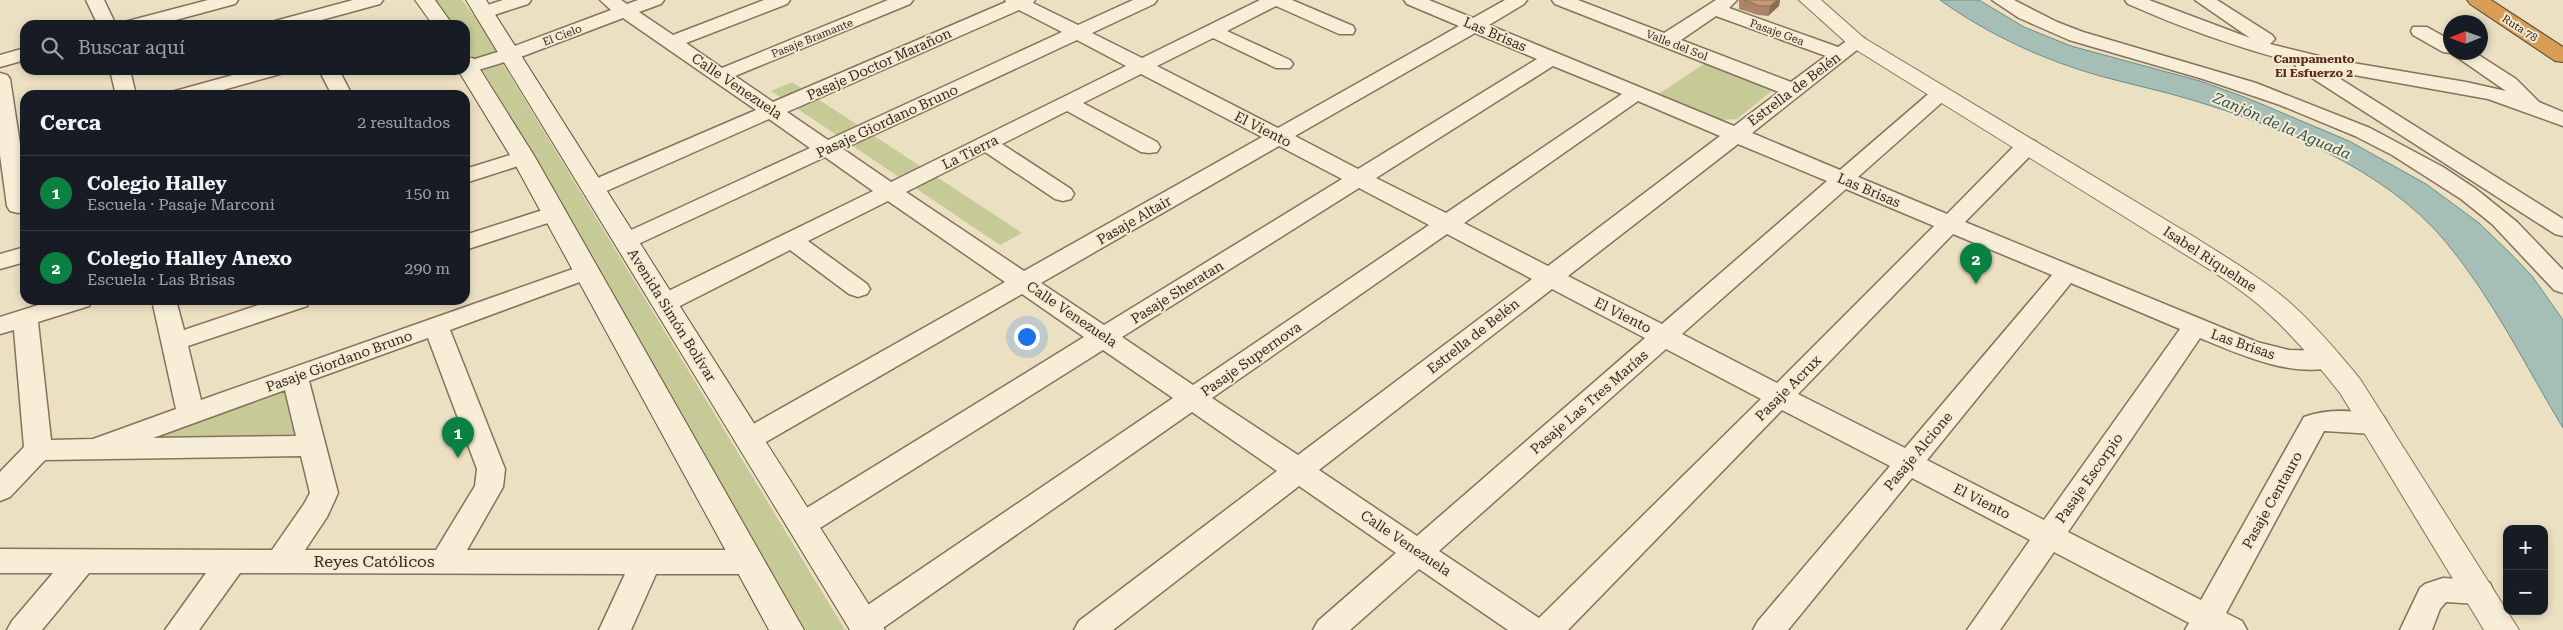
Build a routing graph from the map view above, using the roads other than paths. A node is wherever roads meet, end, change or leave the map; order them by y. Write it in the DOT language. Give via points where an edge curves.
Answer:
graph roads {
  1 [pos="95,0"];
  2 [pos="229,0"];
  3 [pos="374,0"];
  4 [pos="425,0"];
  5 [pos="522,0"];
  6 [pos="655,0"];
  7 [pos="781,0"];
  8 [pos="904,0"];
  9 [pos="1148,0"];
  10 [pos="1276,0"];
  11 [pos="1413,0"];
  12 [pos="1518,0"];
  13 [pos="1562,0"];
  14 [pos="1809,0"];
  15 [pos="2001,0"];
  16 [pos="2134,0"];
  17 [pos="2204,0"];
  18 [pos="2222,0"];
  19 [pos="2477,0"];
  20 [pos="2510,0"];
  21 [pos="1020,1"];
  22 [pos="1592,4"];
  23 [pos="1721,4"];
  24 [pos="618,5"];
  25 [pos="481,6"];
  26 [pos="105,20"];
  27 [pos="154,20"];
  28 [pos="300,20"];
  29 [pos="438,20"];
  30 [pos="1474,25"];
  31 [pos="1346,30"];
  32 [pos="1213,31"];
  33 [pos="2420,31"];
  34 [pos="1077,33"];
  35 [pos="2563,34"];
  36 [pos="1666,41"];
  37 [pos="672,42"];
  38 [pos="2443,44"];
  39 [pos="1848,49"];
  40 [pos="511,54"];
  41 [pos="2288,54"];
  42 [pos="20,55"];
  43 [pos="2563,56"];
  44 [pos="1552,58"];
  45 [pos="2473,60"];
  46 [pos="0,61"];
  47 [pos="2323,63"];
  48 [pos="470,64"];
  49 [pos="1283,64"];
  50 [pos="1142,66"];
  51 [pos="470,71"];
  52 [pos="121,75"];
  53 [pos="260,75"];
  54 [pos="332,75"];
  55 [pos="721,75"];
  56 [pos="0,79"];
  57 [pos="125,90"];
  58 [pos="219,90"];
  59 [pos="339,90"];
  60 [pos="1793,90"];
  61 [pos="1637,93"];
  62 [pos="1940,94"];
  63 [pos="1067,103"];
  64 [pos="2532,106"];
  65 [pos="773,110"];
  66 [pos="2563,120"];
  67 [pos="1735,134"];
  68 [pos="1279,137"];
  69 [pos="986,143"];
  70 [pos="2027,146"];
  71 [pos="1149,147"];
  72 [pos="828,148"];
  73 [pos="523,157"];
  74 [pos="470,174"];
  75 [pos="1359,178"];
  76 [pos="1843,179"];
  77 [pos="594,188"];
  78 [pos="891,191"];
  79 [pos="1063,194"];
  80 [pos="2525,197"];
  81 [pos="14,207"];
  82 [pos="554,213"];
  83 [pos="2563,214"];
  84 [pos="1446,224"];
  85 [pos="1950,224"];
  86 [pos="2563,229"];
  87 [pos="792,240"];
  88 [pos="626,241"];
  89 [pos="470,242"];
  90 [pos="20,256"];
  91 [pos="0,262"];
  92 [pos="587,271"];
  93 [pos="2067,273"];
  94 [pos="1549,277"];
  95 [pos="1025,282"];
  96 [pos="2563,285"];
  97 [pos="858,289"];
  98 [pos="665,303"];
  99 [pos="65,305"];
  100 [pos="165,305"];
  101 [pos="283,305"];
  102 [pos="25,318"];
  103 [pos="0,326"];
  104 [pos="436,326"];
  105 [pos="2195,326"];
  106 [pos="1664,336"];
  107 [pos="1105,337"];
  108 [pos="174,342"];
  109 [pos="2329,360"];
  110 [pos="295,376"];
  111 [pos="1780,396"];
  112 [pos="1194,398"];
  113 [pos="191,414"];
  114 [pos="2374,424"];
  115 [pos="749,439"];
  116 [pos="313,446"];
  117 [pos="38,450"];
  118 [pos="92,450"];
  119 [pos="1908,463"];
  120 [pos="1299,470"];
  121 [pos="0,490"];
  122 [pos="802,525"];
  123 [pos="2049,536"];
  124 [pos="1419,552"];
  125 [pos="0,561"];
  126 [pos="82,561"];
  127 [pos="232,561"];
  128 [pos="281,561"];
  129 [pos="444,562"];
  130 [pos="646,562"];
  131 [pos="748,562"];
  132 [pos="2479,592"];
  133 [pos="2213,626"];
  134 [pos="866,627"];
  135 [pos="23,630"];
  136 [pos="180,630"];
  137 [pos="615,630"];
  138 [pos="787,630"];
  139 [pos="1090,630"];
  140 [pos="1329,630"];
  141 [pos="1532,630"];
  142 [pos="1548,630"];
  143 [pos="1769,630"];
  144 [pos="1983,630"];
  145 [pos="2416,630"];
  146 [pos="2502,630"];
  1 -- 26 [label="street"];
  2 -- 27 [label="street"];
  3 -- 28 [label="street"];
  4 -- 29 [label="main road"];
  5 -- 25 [label="street"];
  6 -- 24 [label="street, El Cielo"];
  7 -- 37 [label="street"];
  8 -- 55 [label="street, Pasaje Bramante"];
  9 -- 34 [label="street, Pasaje Giordano Bruno"];
  10 -- 31 [label="street"];
  10 -- 32 [label="street, La Tierra"];
  11 -- 30 [label="street, Las Brisas"];
  12 -- 30 [label="street, Pasaje Altair"];
  13 -- 22 [label="street, Valle del Sol"];
  14 -- 39 [label="main road, Isabel Riquelme"];
  15 -- 96 [label="street" via="2051,28 2260,91 2374,138 2484,206 2514,232"];
  16 -- 41 [label="street" via="2214,32"];
  17 -- 41 [label="street"];
  18 -- 47 [label="street"];
  19 -- 43 [label="highway, Ruta 78"];
  20 -- 35 [label="highway, Ruta 78"];
  21 -- 34 [label="street, El Viento"];
  21 -- 65 [label="street, Pasaje Doctor Marañon"];
  22 -- 36 [label="street, Valle del Sol"];
  23 -- 36 [label="street"];
  23 -- 39 [label="street, Pasaje Gea"];
  24 -- 37 [label="street, Calle Venezuela"];
  24 -- 40 [label="street, El Cielo"];
  25 -- 40 [label="main road, Avenida Simón Bolívar"];
  30 -- 44 [label="street, Las Brisas"];
  30 -- 68 [label="street, Pasaje Altair"];
  32 -- 49 [label="street"];
  32 -- 50 [label="street, La Tierra"];
  33 -- 38 [label="street"];
  34 -- 50 [label="street, El Viento"];
  34 -- 72 [label="street, Pasaje Giordano Bruno"];
  36 -- 60 [label="street, Valle del Sol"];
  37 -- 55 [label="street, Calle Venezuela"];
  39 -- 60 [label="street, Estrella de Belén"];
  39 -- 62 [label="main road, Isabel Riquelme"];
  40 -- 48 [label="street, El Cielo"];
  40 -- 77 [label="main road, Avenida Simón Bolívar"];
  41 -- 47 [label="street"];
  41 -- 80 [label="street"];
  42 -- 46 [label="street"];
  44 -- 61 [label="street, Las Brisas"];
  44 -- 75 [label="street, Pasaje Sheratan"];
  45 -- 64 [label="street" via="2509,83"];
  47 -- 64 [label="street" via="2470,88"];
  47 -- 80 [label="street"];
  50 -- 63 [label="street, La Tierra"];
  50 -- 68 [label="street, El Viento"];
  51 -- 73 [label="main road"];
  52 -- 57 [label="street"];
  53 -- 58 [label="street"];
  54 -- 59 [label="street"];
  55 -- 65 [label="street, Calle Venezuela"];
  56 -- 81 [label="street"];
  60 -- 67 [label="street, Estrella de Belén"];
  61 -- 67 [label="street, Las Brisas"];
  61 -- 84 [label="street, Pasaje Supernova"];
  62 -- 70 [label="main road, Isabel Riquelme"];
  62 -- 76 [label="street, Pasaje Las Tres Marías"];
  63 -- 69 [label="street, La Tierra"];
  63 -- 71 [label="street"];
  64 -- 66 [label="street"];
  65 -- 72 [label="street, Calle Venezuela"];
  65 -- 77 [label="street, Pasaje Doctor Marañon"];
  67 -- 76 [label="street, Las Brisas"];
  67 -- 94 [label="street, Estrella de Belén"];
  68 -- 75 [label="street, El Viento"];
  68 -- 95 [label="street, Pasaje Altair"];
  69 -- 78 [label="street, La Tierra"];
  69 -- 79 [label="street"];
  70 -- 85 [label="street, Pasaje Acrux"];
  70 -- 109 [label="main road, Isabel Riquelme" via="2251,285 2298,325"];
  72 -- 78 [label="street, Calle Venezuela"];
  72 -- 88 [label="street, Pasaje Giordano Bruno"];
  73 -- 74 [label="street"];
  73 -- 82 [label="main road"];
  75 -- 84 [label="street, El Viento"];
  75 -- 107 [label="street, Pasaje Sheratan"];
  76 -- 85 [label="street, Las Brisas"];
  76 -- 106 [label="street, Pasaje Las Tres Marías"];
  77 -- 88 [label="main road, Avenida Simón Bolívar"];
  78 -- 87 [label="street, La Tierra"];
  78 -- 95 [label="street, Calle Venezuela"];
  80 -- 83 [label="street"];
  80 -- 86 [label="street"];
  82 -- 89 [label="street"];
  82 -- 92 [label="main road"];
  84 -- 94 [label="street, El Viento"];
  84 -- 112 [label="street, Pasaje Supernova"];
  85 -- 93 [label="street, Las Brisas"];
  85 -- 111 [label="street, Pasaje Acrux"];
  87 -- 97 [label="street"];
  87 -- 98 [label="street, La Tierra"];
  88 -- 98 [label="main road, Avenida Simón Bolívar"];
  90 -- 91 [label="street"];
  92 -- 104 [label="street, Pasaje Giordano Bruno"];
  92 -- 131 [label="main road"];
  93 -- 105 [label="street, Las Brisas"];
  93 -- 119 [label="street, Pasaje Alcione"];
  94 -- 106 [label="street, El Viento"];
  94 -- 120 [label="street, Estrella de Belén"];
  95 -- 107 [label="street, Calle Venezuela"];
  95 -- 115 [label="street, Pasaje Altair"];
  98 -- 115 [label="main road, Avenida Simón Bolívar"];
  99 -- 102 [label="street"];
  100 -- 108 [label="street"];
  101 -- 108 [label="street"];
  102 -- 103 [label="street"];
  102 -- 117 [label="street"];
  104 -- 110 [label="street, Pasaje Giordano Bruno"];
  104 -- 129 [label="street" via="492,469 489,487"];
  105 -- 109 [label="street, Las Brisas" via="2261,353"];
  105 -- 123 [label="street, Pasaje Escorpio"];
  106 -- 111 [label="street, El Viento"];
  106 -- 124 [label="street, Pasaje Las Tres Marías"];
  107 -- 112 [label="street, Calle Venezuela"];
  107 -- 122 [label="street, Pasaje Sheratan"];
  108 -- 113 [label="street"];
  109 -- 114 [label="main road, Isabel Riquelme"];
  110 -- 113 [label="street, Pasaje Giordano Bruno"];
  110 -- 116 [label="street"];
  111 -- 119 [label="street, El Viento"];
  111 -- 142 [label="street, Pasaje Acrux"];
  112 -- 120 [label="street, Calle Venezuela"];
  112 -- 134 [label="street, Pasaje Supernova"];
  113 -- 118 [label="street, Pasaje Giordano Bruno"];
  114 -- 132 [label="main road, Isabel Riquelme"];
  114 -- 133 [label="street, Pasaje Centauro" via="2326,420 2314,424"];
  115 -- 122 [label="main road, Avenida Simón Bolívar"];
  116 -- 118 [label="street"];
  116 -- 128 [label="street" via="323,498"];
  117 -- 118 [label="street"];
  117 -- 121 [label="street"];
  119 -- 123 [label="street, El Viento"];
  119 -- 143 [label="street, Pasaje Alcione"];
  120 -- 124 [label="street, Calle Venezuela"];
  120 -- 139 [label="street, Estrella de Belén"];
  122 -- 134 [label="main road, Avenida Simón Bolívar"];
  123 -- 133 [label="street, El Viento"];
  123 -- 144 [label="street, Pasaje Escorpio"];
  124 -- 140 [label="street, Pasaje Las Tres Marías"];
  124 -- 141 [label="street, Calle Venezuela"];
  125 -- 126 [label="street, Reyes Católicos"];
  126 -- 127 [label="street, Reyes Católicos"];
  126 -- 135 [label="street"];
  127 -- 128 [label="street, Reyes Católicos"];
  127 -- 136 [label="street"];
  128 -- 129 [label="street, Reyes Católicos"];
  129 -- 130 [label="street, Reyes Católicos"];
  130 -- 131 [label="street, Reyes Católicos"];
  130 -- 137 [label="street"];
  131 -- 138 [label="main road"];
  132 -- 145 [label="street" via="2449,589 2435,592 2428,599"];
  132 -- 146 [label="main road, Isabel Riquelme"];
}
